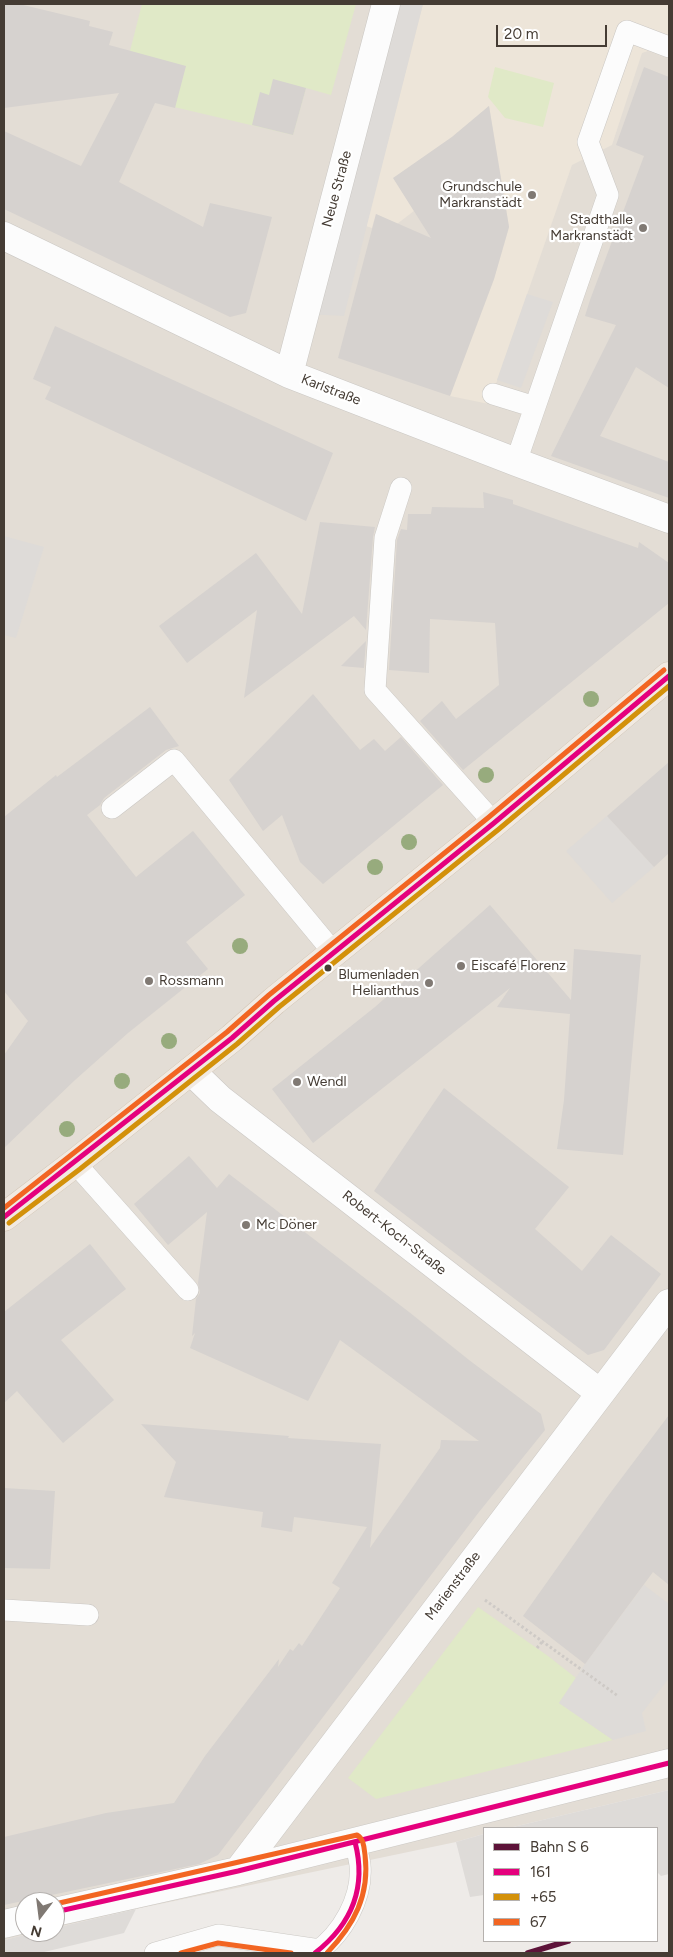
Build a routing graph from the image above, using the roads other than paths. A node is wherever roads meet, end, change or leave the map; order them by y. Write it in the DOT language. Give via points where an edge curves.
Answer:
graph roads {
  1 [pos="386,4"];
  2 [pos="669,47"];
  3 [pos="4,236"];
  4 [pos="289,374"];
  5 [pos="493,394"];
  6 [pos="535,407"];
  7 [pos="516,462"];
  8 [pos="401,488"];
  9 [pos="669,518"];
  10 [pos="669,676"];
  11 [pos="112,808"];
  12 [pos="494,823"];
  13 [pos="334,953"];
  14 [pos="191,1071"];
  15 [pos="75,1163"];
  16 [pos="4,1217"];
  17 [pos="188,1290"];
  18 [pos="669,1303"];
  19 [pos="600,1393"];
  20 [pos="4,1610"];
  21 [pos="88,1615"];
  22 [pos="669,1763"];
  23 [pos="355,1842"];
  24 [pos="238,1871"];
  25 [pos="65,1910"];
  26 [pos="317,1952"];
  27 [pos="155,1953"];
  1 -- 4 [label="street, Neue Straße"];
  2 -- 6 [label="lane" via="627,30 588,142 608,196"];
  3 -- 4 [label="street, Karlstraße"];
  4 -- 7 [label="street, Karlstraße"];
  5 -- 6 [label="lane"];
  6 -- 7 [label="lane"];
  7 -- 9 [label="street, Karlstraße"];
  8 -- 12 [label="lane" via="386,538 375,690"];
  10 -- 12 [label="main road"];
  11 -- 13 [label="lane" via="174,760"];
  12 -- 13 [label="main road"];
  13 -- 14 [label="main road"];
  14 -- 15 [label="main road"];
  14 -- 19 [label="street, Robert-Koch-Straße" via="220,1099"];
  15 -- 16 [label="main road"];
  15 -- 17 [label="lane"];
  18 -- 19 [label="street, Marienstraße"];
  19 -- 24 [label="street, Marienstraße"];
  20 -- 21 [label="lane"];
  22 -- 23 [label="street"];
  23 -- 24 [label="street"];
  23 -- 26 [label="lane" via="360,1867 358,1891 341,1927"];
  24 -- 25 [label="street"];
  26 -- 27 [label="lane" via="218,1934"];
}
